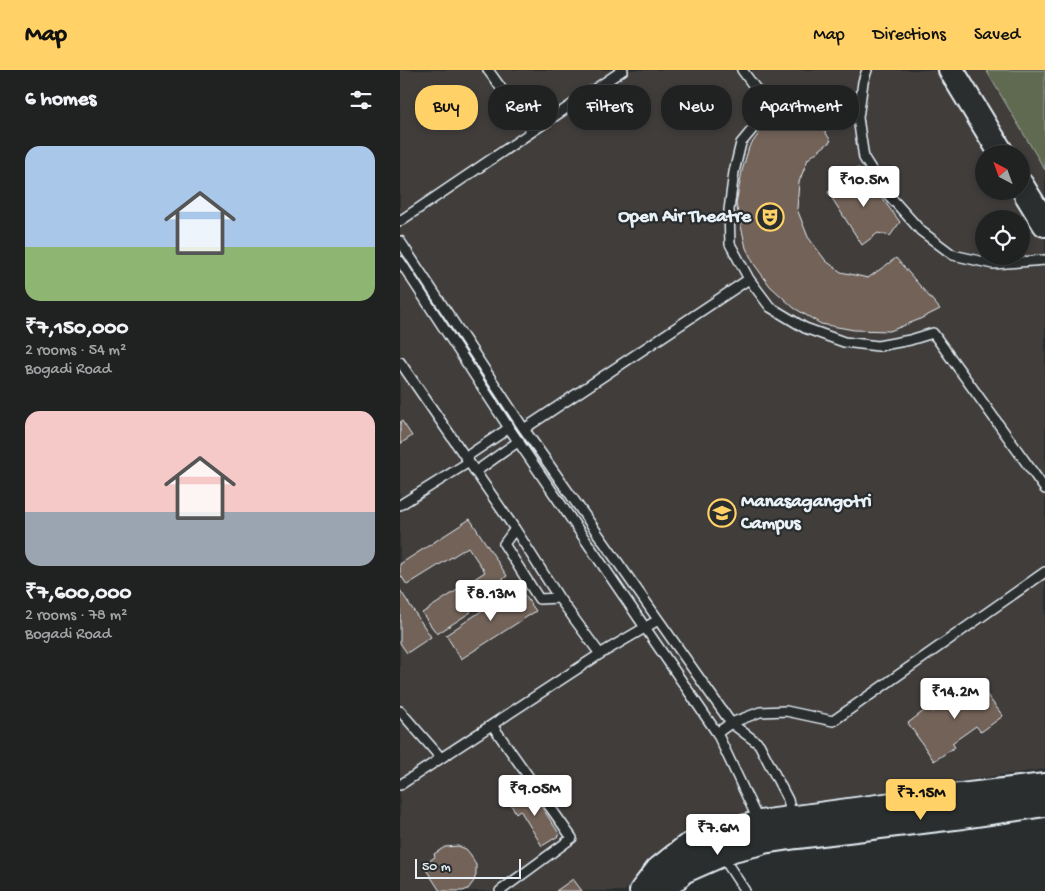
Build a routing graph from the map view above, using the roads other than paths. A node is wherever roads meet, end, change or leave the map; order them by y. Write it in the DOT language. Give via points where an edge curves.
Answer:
graph roads {
  1 [pos="488,70"];
  2 [pos="623,70"];
  3 [pos="742,70"];
  4 [pos="867,70"];
  5 [pos="951,70"];
  6 [pos="532,131"];
  7 [pos="997,145"];
  8 [pos="1030,200"];
  9 [pos="400,221"];
  10 [pos="1045,224"];
  11 [pos="400,241"];
  12 [pos="1045,260"];
  13 [pos="400,261"];
  14 [pos="749,279"];
  15 [pos="400,362"];
  16 [pos="509,428"];
  17 [pos="524,428"];
  18 [pos="519,441"];
  19 [pos="468,459"];
  20 [pos="475,472"];
  21 [pos="1045,490"];
  22 [pos="400,505"];
  23 [pos="516,529"];
  24 [pos="1045,572"];
  25 [pos="559,598"];
  26 [pos="658,620"];
  27 [pos="646,627"];
  28 [pos="600,654"];
  29 [pos="400,711"];
  30 [pos="730,723"];
  31 [pos="492,725"];
  32 [pos="717,733"];
  33 [pos="441,758"];
  34 [pos="400,784"];
  35 [pos="1045,786"];
  36 [pos="1045,804"];
  37 [pos="795,828"];
  38 [pos="762,832"];
  39 [pos="721,854"];
  40 [pos="500,891"];
  41 [pos="642,891"];
  42 [pos="662,891"];
  43 [pos="745,891"];
  1 -- 6 [label="lane"];
  2 -- 6 [label="lane"];
  3 -- 14 [label="lane" via="770,108 741,143 729,210 730,244"];
  4 -- 12 [label="lane" via="858,118 864,158 885,191 920,231 953,255 993,264"];
  5 -- 7 [label="main road"];
  6 -- 9 [label="lane"];
  8 -- 10 [label="main road"];
  11 -- 17 [label="lane"];
  13 -- 16 [label="lane"];
  14 -- 17 [label="lane"];
  14 -- 21 [label="lane" via="770,306 805,328 844,342 878,346 933,333"];
  15 -- 19 [label="lane"];
  16 -- 18 [label="lane"];
  16 -- 19 [label="lane"];
  17 -- 26 [label="lane"];
  18 -- 20 [label="lane"];
  18 -- 27 [label="lane"];
  19 -- 20 [label="lane"];
  19 -- 22 [label="lane"];
  20 -- 23 [label="lane"];
  23 -- 25 [label="lane"];
  23 -- 25 [label="lane" via="504,544 539,600"];
  24 -- 30 [label="lane" via="834,721 786,711 760,712"];
  25 -- 28 [label="lane"];
  26 -- 27 [label="lane"];
  26 -- 30 [label="lane"];
  27 -- 28 [label="lane"];
  27 -- 32 [label="lane"];
  28 -- 31 [label="lane"];
  29 -- 33 [label="lane"];
  30 -- 32 [label="lane"];
  30 -- 37 [label="lane" via="759,744 788,800"];
  31 -- 33 [label="lane"];
  31 -- 40 [label="lane" via="572,838"];
  32 -- 38 [label="lane"];
  33 -- 34 [label="lane"];
  35 -- 37 [label="main road" via="943,798"];
  36 -- 37 [label="main road" via="953,817"];
  37 -- 38 [label="main road"];
  38 -- 39 [label="main road" via="758,843"];
  38 -- 41 [label="main road" via="719,835 687,848 658,870"];
  39 -- 42 [label="main road" via="683,871"];
  39 -- 43 [label="lane"];
}
